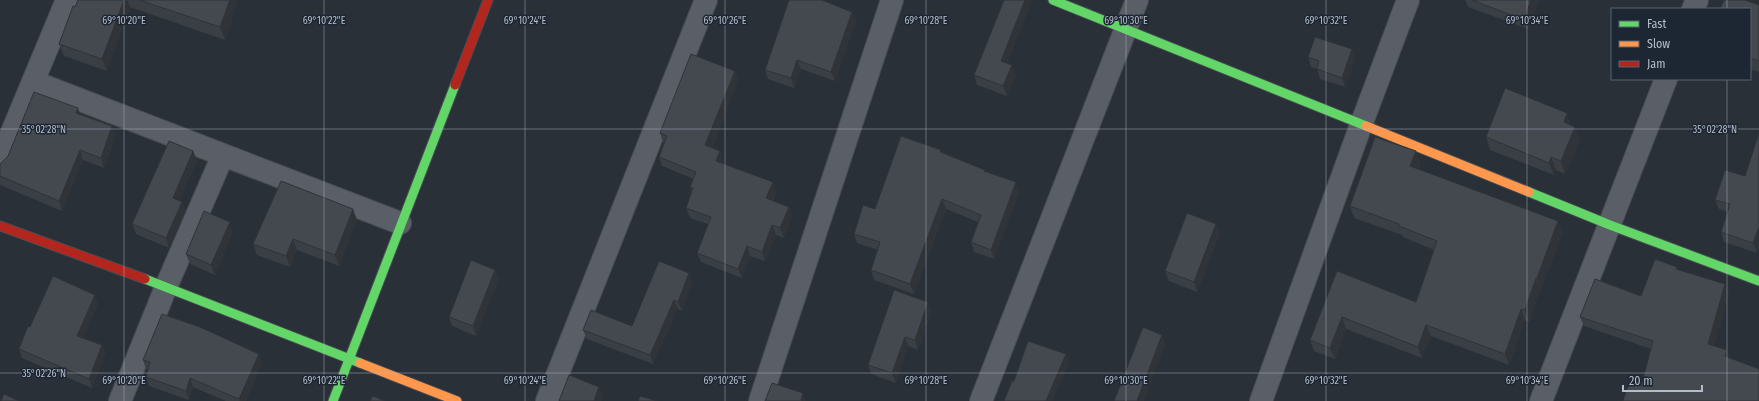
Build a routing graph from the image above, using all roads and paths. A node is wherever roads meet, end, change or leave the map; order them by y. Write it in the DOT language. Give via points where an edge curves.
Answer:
graph roads {
  1 [pos="67,0"];
  2 [pos="488,0"];
  3 [pos="706,0"];
  4 [pos="892,0"];
  5 [pos="1053,0"];
  6 [pos="1137,0"];
  7 [pos="1408,0"];
  8 [pos="1126,28"];
  9 [pos="1666,80"];
  10 [pos="34,82"];
  11 [pos="1360,125"];
  12 [pos="223,155"];
  13 [pos="0,161"];
  14 [pos="400,223"];
  15 [pos="1610,225"];
  16 [pos="0,226"];
  17 [pos="1759,281"];
  18 [pos="166,287"];
  19 [pos="348,358"];
  20 [pos="120,401"];
  21 [pos="333,401"];
  22 [pos="457,401"];
  23 [pos="547,401"];
  24 [pos="760,401"];
  25 [pos="981,401"];
  26 [pos="1261,401"];
  27 [pos="1541,401"];
  1 -- 10 [label="street"];
  2 -- 14 [label="street"];
  3 -- 23 [label="street"];
  4 -- 24 [label="street"];
  5 -- 8 [label="street"];
  6 -- 8 [label="street"];
  7 -- 11 [label="street"];
  8 -- 11 [label="street"];
  8 -- 25 [label="street"];
  9 -- 15 [label="street"];
  10 -- 12 [label="street"];
  10 -- 13 [label="street"];
  11 -- 15 [label="street"];
  11 -- 26 [label="street"];
  12 -- 14 [label="street"];
  12 -- 18 [label="street"];
  14 -- 19 [label="street"];
  15 -- 17 [label="street"];
  15 -- 27 [label="street"];
  16 -- 18 [label="street"];
  18 -- 19 [label="street"];
  18 -- 20 [label="street"];
  19 -- 21 [label="street"];
  19 -- 22 [label="street"];
}
